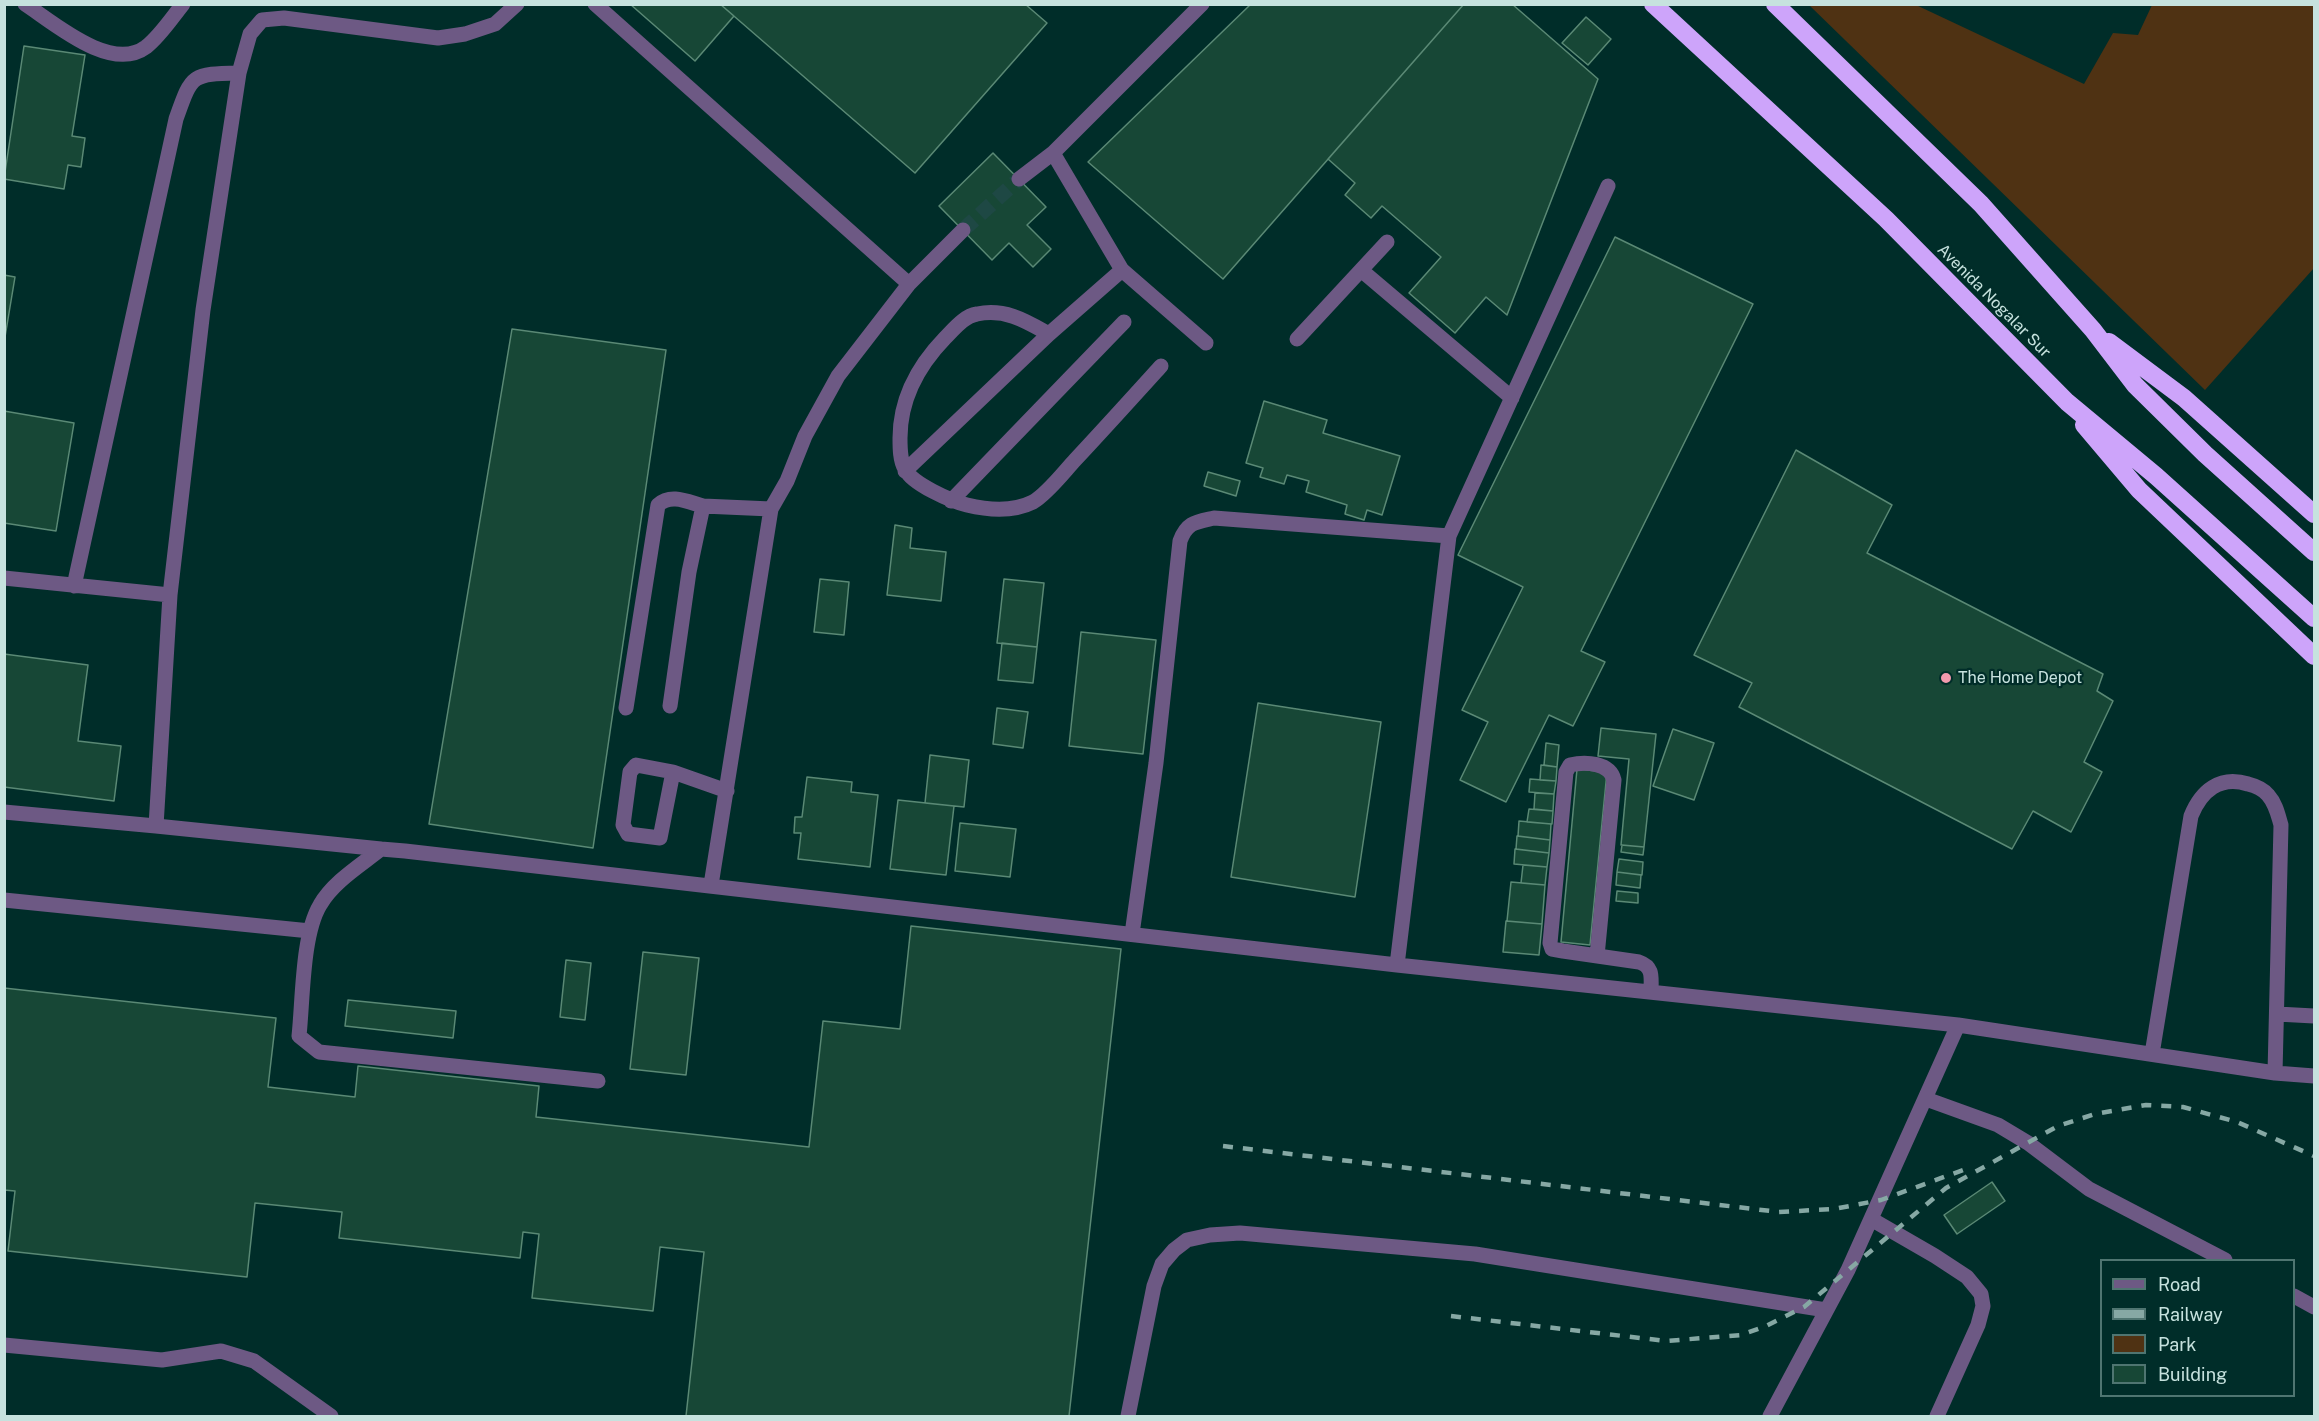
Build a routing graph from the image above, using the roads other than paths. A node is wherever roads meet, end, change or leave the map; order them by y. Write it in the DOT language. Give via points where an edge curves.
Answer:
graph roads {
  1 [pos="25,4"];
  2 [pos="183,4"];
  3 [pos="517,4"];
  4 [pos="595,4"];
  5 [pos="1202,4"];
  6 [pos="1653,4"];
  7 [pos="1775,4"];
  8 [pos="239,73"];
  9 [pos="1053,153"];
  10 [pos="1019,179"];
  11 [pos="1608,186"];
  12 [pos="963,230"];
  13 [pos="1387,242"];
  14 [pos="1122,270"];
  15 [pos="1361,270"];
  16 [pos="909,284"];
  17 [pos="1124,322"];
  18 [pos="2093,330"];
  19 [pos="1049,334"];
  20 [pos="1296,339"];
  21 [pos="1206,343"];
  22 [pos="1161,366"];
  23 [pos="1512,398"];
  24 [pos="2067,402"];
  25 [pos="905,471"];
  26 [pos="951,501"];
  27 [pos="704,506"];
  28 [pos="771,509"];
  29 [pos="2314,514"];
  30 [pos="1449,536"];
  31 [pos="2314,552"];
  32 [pos="4,578"];
  33 [pos="74,586"];
  34 [pos="170,596"];
  35 [pos="2314,618"];
  36 [pos="2314,656"];
  37 [pos="670,706"];
  38 [pos="626,708"];
  39 [pos="673,772"];
  40 [pos="727,790"];
  41 [pos="4,812"];
  42 [pos="156,826"];
  43 [pos="381,849"];
  44 [pos="711,885"];
  45 [pos="4,900"];
  46 [pos="310,931"];
  47 [pos="1132,934"];
  48 [pos="1597,956"];
  49 [pos="1397,965"];
  50 [pos="1651,992"];
  51 [pos="2277,1014"];
  52 [pos="2314,1016"];
  53 [pos="1958,1025"];
  54 [pos="2152,1054"];
  55 [pos="2275,1073"];
  56 [pos="2314,1076"];
  57 [pos="598,1081"];
  58 [pos="1926,1099"];
  59 [pos="1871,1219"];
  60 [pos="2222,1259"];
  61 [pos="2295,1297"];
  62 [pos="2314,1307"];
  63 [pos="1826,1310"];
  64 [pos="4,1345"];
  65 [pos="331,1416"];
  66 [pos="1128,1416"];
  67 [pos="1770,1416"];
  68 [pos="1937,1416"];
  1 -- 2 [label="lane" via="91,46 113,55 144,49"];
  3 -- 8 [label="lane" via="495,24 438,38 284,18 262,20 250,34"];
  4 -- 16 [label="lane"];
  5 -- 9 [label="lane"];
  6 -- 24 [label="highway, Avenida Nogalar Sur" via="1886,219"];
  7 -- 18 [label="highway" via="1981,204"];
  8 -- 33 [label="lane" via="205,74 188,85 176,119"];
  8 -- 34 [label="lane" via="203,310"];
  9 -- 10 [label="lane"];
  9 -- 14 [label="lane"];
  11 -- 23 [label="lane"];
  12 -- 16 [label="lane"];
  13 -- 15 [label="lane"];
  14 -- 19 [label="lane"];
  14 -- 21 [label="lane"];
  15 -- 20 [label="lane"];
  15 -- 23 [label="lane"];
  16 -- 28 [label="lane" via="838,376"];
  17 -- 26 [label="lane"];
  18 -- 29 [label="highway" via="2184,398"];
  18 -- 31 [label="highway" via="2135,385"];
  19 -- 25 [label="lane"];
  19 -- 25 [label="lane" via="1006,313 974,314 958,324 913,379 903,407 900,450"];
  22 -- 26 [label="lane" via="1034,501 1009,509"];
  23 -- 30 [label="lane"];
  24 -- 35 [label="highway, Avenida Nogalar Sur"];
  24 -- 36 [label="highway" via="2090,435 2139,490"];
  25 -- 26 [label="lane"];
  27 -- 28 [label="lane"];
  27 -- 37 [label="lane" via="689,572"];
  27 -- 38 [label="lane" via="673,498 658,505"];
  28 -- 40 [label="lane"];
  30 -- 47 [label="lane" via="1214,518 1185,528 1180,541 1156,763"];
  30 -- 49 [label="lane"];
  32 -- 33 [label="lane"];
  33 -- 34 [label="lane"];
  34 -- 42 [label="lane"];
  39 -- 39 [label="lane" via="660,838 628,834 623,825 630,772 636,765"];
  39 -- 40 [label="lane"];
  40 -- 44 [label="lane"];
  41 -- 42 [label="lane"];
  42 -- 43 [label="lane"];
  43 -- 44 [label="lane"];
  43 -- 46 [label="lane" via="320,904"];
  44 -- 47 [label="lane"];
  45 -- 46 [label="lane"];
  46 -- 57 [label="lane" via="299,1036 319,1052"];
  47 -- 49 [label="lane"];
  48 -- 48 [label="lane" via="1552,949 1550,943 1566,772 1577,763 1605,766 1614,780"];
  48 -- 50 [label="lane" via="1647,965 1652,972"];
  49 -- 50 [label="lane"];
  50 -- 53 [label="lane"];
  51 -- 52 [label="lane"];
  51 -- 54 [label="lane" via="2281,825 2268,794 2246,783 2221,782 2197,801 2191,816"];
  51 -- 55 [label="lane"];
  53 -- 54 [label="lane"];
  53 -- 58 [label="lane"];
  54 -- 55 [label="lane"];
  55 -- 56 [label="lane"];
  58 -- 59 [label="lane"];
  58 -- 60 [label="lane" via="1998,1125 2090,1189"];
  59 -- 63 [label="lane"];
  59 -- 68 [label="lane" via="1967,1277 1981,1293 1983,1306 1978,1325"];
  61 -- 62 [label="lane"];
  63 -- 66 [label="lane" via="1475,1254 1240,1233 1209,1235 1187,1240 1162,1264 1154,1286"];
  63 -- 67 [label="lane"];
  64 -- 65 [label="lane" via="162,1360 221,1351 254,1361"];
}
